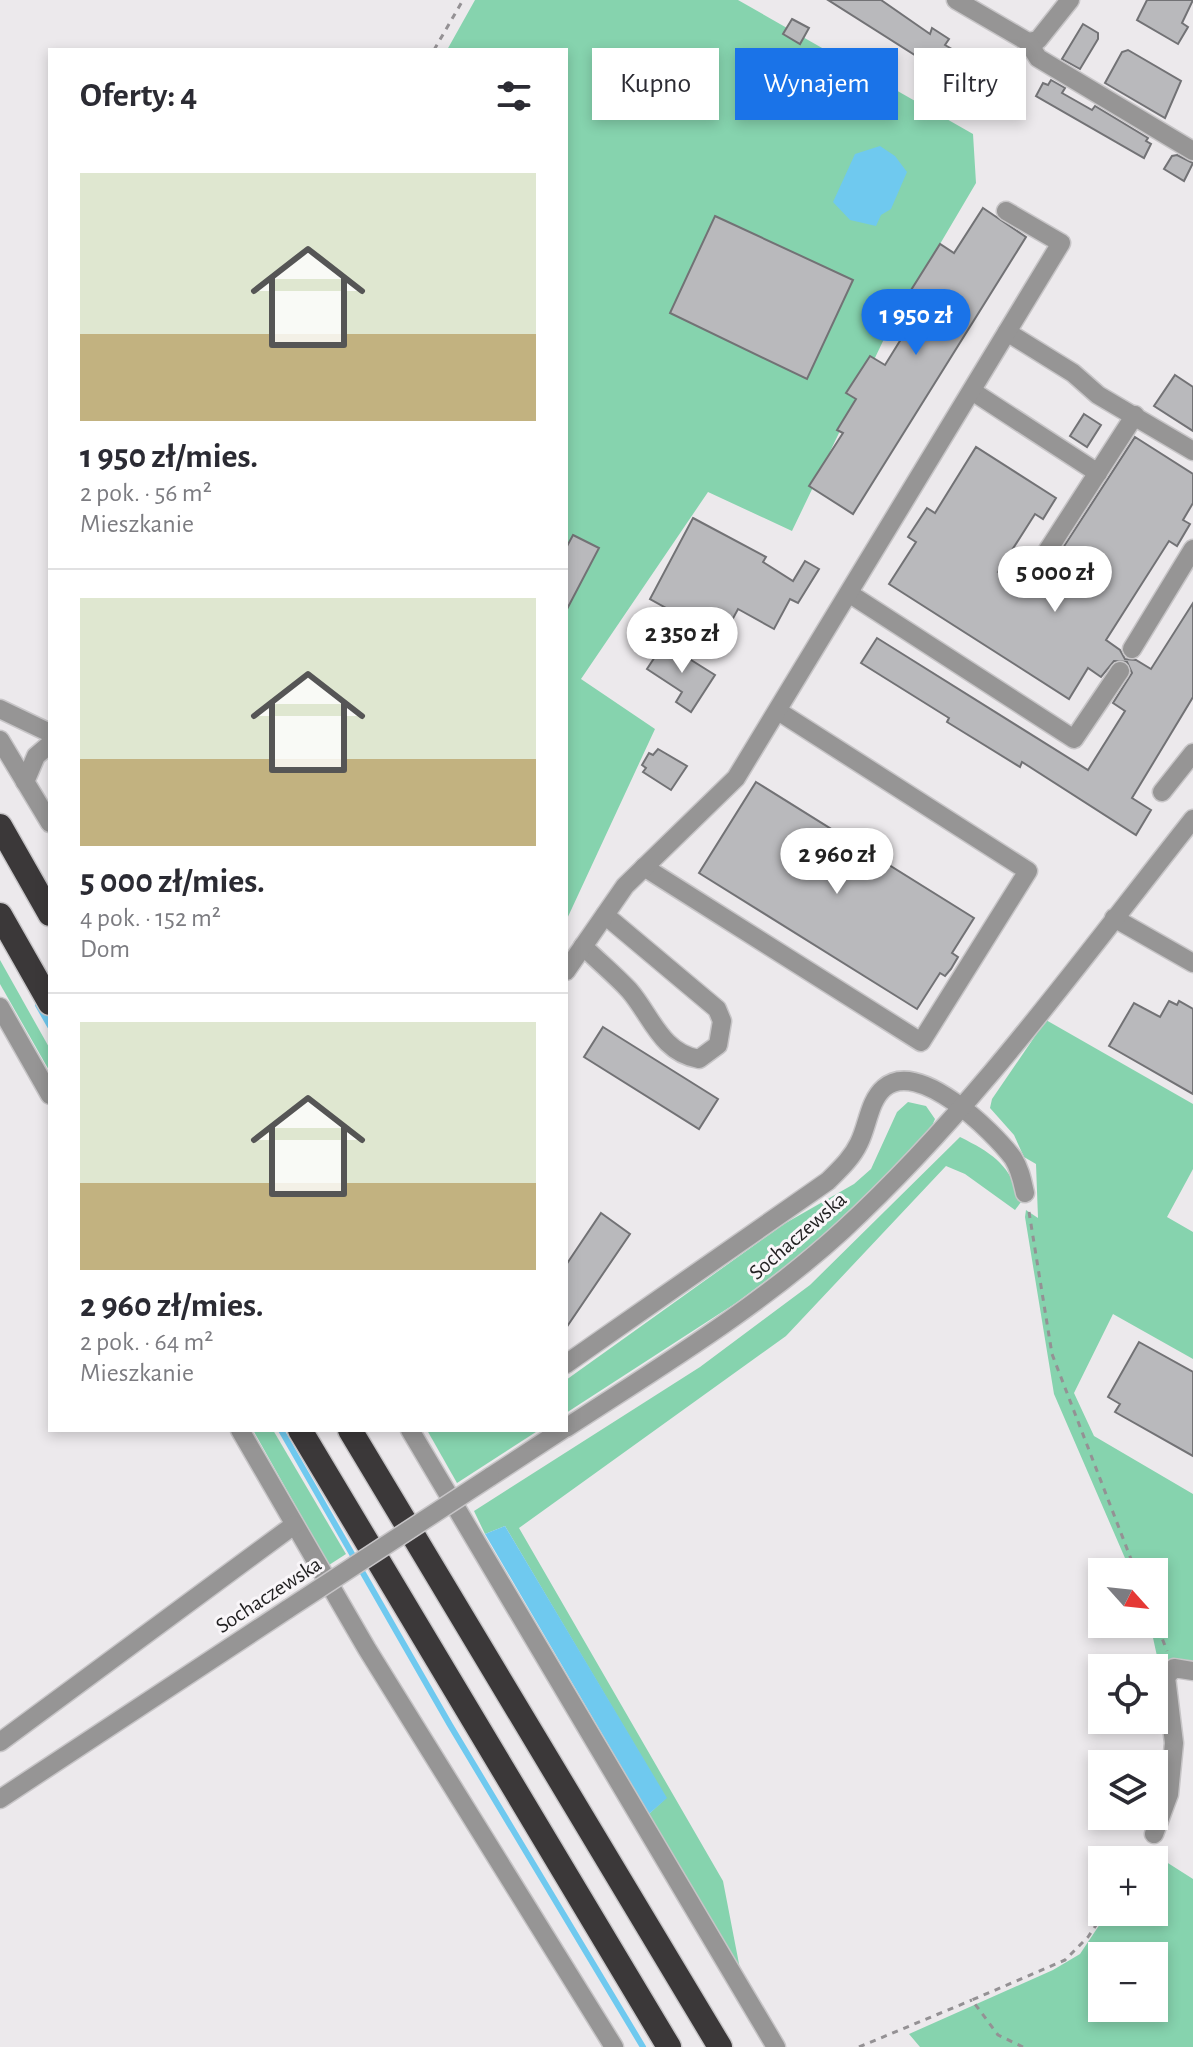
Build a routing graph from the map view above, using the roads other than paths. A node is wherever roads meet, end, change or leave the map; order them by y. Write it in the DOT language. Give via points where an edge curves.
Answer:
graph roads {
  1 [pos="956,0"];
  2 [pos="1070,0"];
  3 [pos="1028,42"];
  4 [pos="1193,151"];
  5 [pos="1006,211"];
  6 [pos="1007,332"];
  7 [pos="972,391"];
  8 [pos="1135,415"];
  9 [pos="1193,451"];
  10 [pos="1098,473"];
  11 [pos="1193,549"];
  12 [pos="1048,550"];
  13 [pos="850,594"];
  14 [pos="1132,649"];
  15 [pos="1120,671"];
  16 [pos="0,709"];
  17 [pos="778,711"];
  18 [pos="48,732"];
  19 [pos="0,740"];
  20 [pos="48,746"];
  21 [pos="1193,753"];
  22 [pos="25,782"];
  23 [pos="1162,792"];
  24 [pos="1193,819"];
  25 [pos="48,820"];
  26 [pos="0,826"];
  27 [pos="644,867"];
  28 [pos="48,910"];
  29 [pos="0,915"];
  30 [pos="605,915"];
  31 [pos="1114,918"];
  32 [pos="583,946"];
  33 [pos="1193,963"];
  34 [pos="568,968"];
  35 [pos="48,999"];
  36 [pos="0,1007"];
  37 [pos="48,1091"];
  38 [pos="961,1109"];
  39 [pos="1025,1193"];
  40 [pos="568,1363"];
  41 [pos="568,1426"];
  42 [pos="241,1432"];
  43 [pos="301,1432"];
  44 [pos="351,1432"];
  45 [pos="411,1432"];
  46 [pos="559,1432"];
  47 [pos="294,1525"];
  48 [pos="1193,1671"];
  49 [pos="0,1742"];
  50 [pos="0,1799"];
  51 [pos="1154,1834"];
  52 [pos="614,2047"];
  53 [pos="669,2047"];
  54 [pos="720,2047"];
  55 [pos="776,2047"];
  1 -- 3 [label="street"];
  2 -- 3 [label="street" via="1038,40"];
  3 -- 4 [label="street" via="1038,58"];
  5 -- 6 [label="street" via="1061,243"];
  6 -- 7 [label="street"];
  6 -- 8 [label="street"];
  7 -- 10 [label="street"];
  7 -- 13 [label="street"];
  8 -- 9 [label="street"];
  8 -- 10 [label="street"];
  10 -- 12 [label="street"];
  11 -- 14 [label="street"];
  13 -- 15 [label="street" via="1074,739"];
  13 -- 17 [label="street"];
  16 -- 18 [label="street"];
  17 -- 27 [label="street" via="736,778"];
  17 -- 27 [label="street" via="1028,871 921,1042"];
  19 -- 22 [label="street"];
  20 -- 22 [label="street" via="36,756"];
  21 -- 23 [label="street"];
  22 -- 25 [label="street"];
  24 -- 31 [label="street, Sochaczewska"];
  26 -- 28 [label="highway"];
  27 -- 30 [label="street"];
  29 -- 35 [label="highway"];
  30 -- 32 [label="street"];
  30 -- 32 [label="street" via="717,1009 722,1021 718,1045 699,1059 679,1052 650,1023 631,992"];
  31 -- 33 [label="street"];
  31 -- 38 [label="street, Sochaczewska"];
  32 -- 34 [label="street"];
  36 -- 37 [label="street"];
  38 -- 39 [label="street" via="1012,1158"];
  38 -- 40 [label="street, Sochaczewska" via="918,1081 886,1086 876,1097 859,1144 828,1181"];
  38 -- 41 [label="street, Sochaczewska" via="844,1229 783,1281"];
  42 -- 47 [label="street"];
  43 -- 53 [label="highway"];
  44 -- 54 [label="highway"];
  45 -- 55 [label="street"];
  46 -- 50 [label="street, Sochaczewska, bridge"];
  47 -- 49 [label="street"];
  47 -- 52 [label="street"];
  48 -- 51 [label="street" via="1174,1668 1166,1677 1174,1743 1169,1794"];
}
